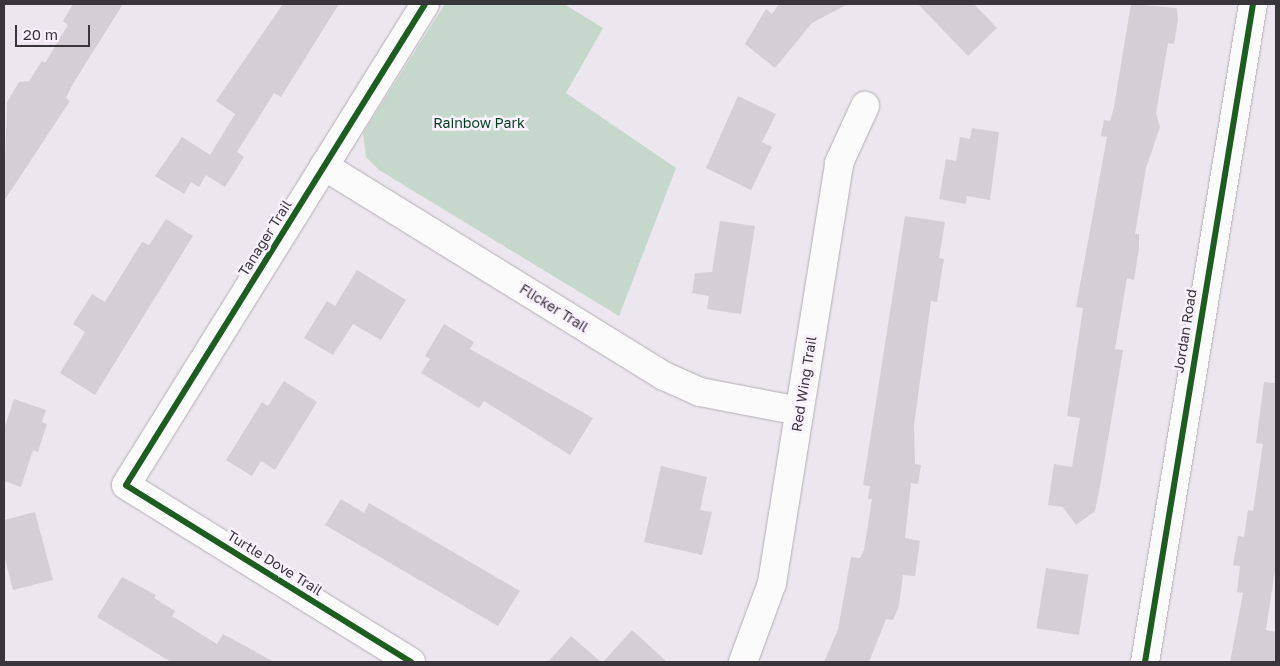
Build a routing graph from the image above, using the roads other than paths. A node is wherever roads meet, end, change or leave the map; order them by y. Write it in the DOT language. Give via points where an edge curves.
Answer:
graph roads {
  1 [pos="425,4"];
  2 [pos="1253,4"];
  3 [pos="865,106"];
  4 [pos="324,166"];
  5 [pos="799,411"];
  6 [pos="126,485"];
  7 [pos="411,662"];
  8 [pos="743,662"];
  9 [pos="1145,662"];
  1 -- 4 [label="street, Tanager Trail"];
  2 -- 9 [label="street, Jordan Road"];
  3 -- 5 [label="street, Red Wing Trail" via="839,163"];
  4 -- 5 [label="street, Flicker Trail" via="664,376 700,392"];
  4 -- 6 [label="street, Tanager Trail"];
  5 -- 8 [label="street, Red Wing Trail" via="772,583"];
  6 -- 7 [label="street, Turtle Dove Trail"];
}
